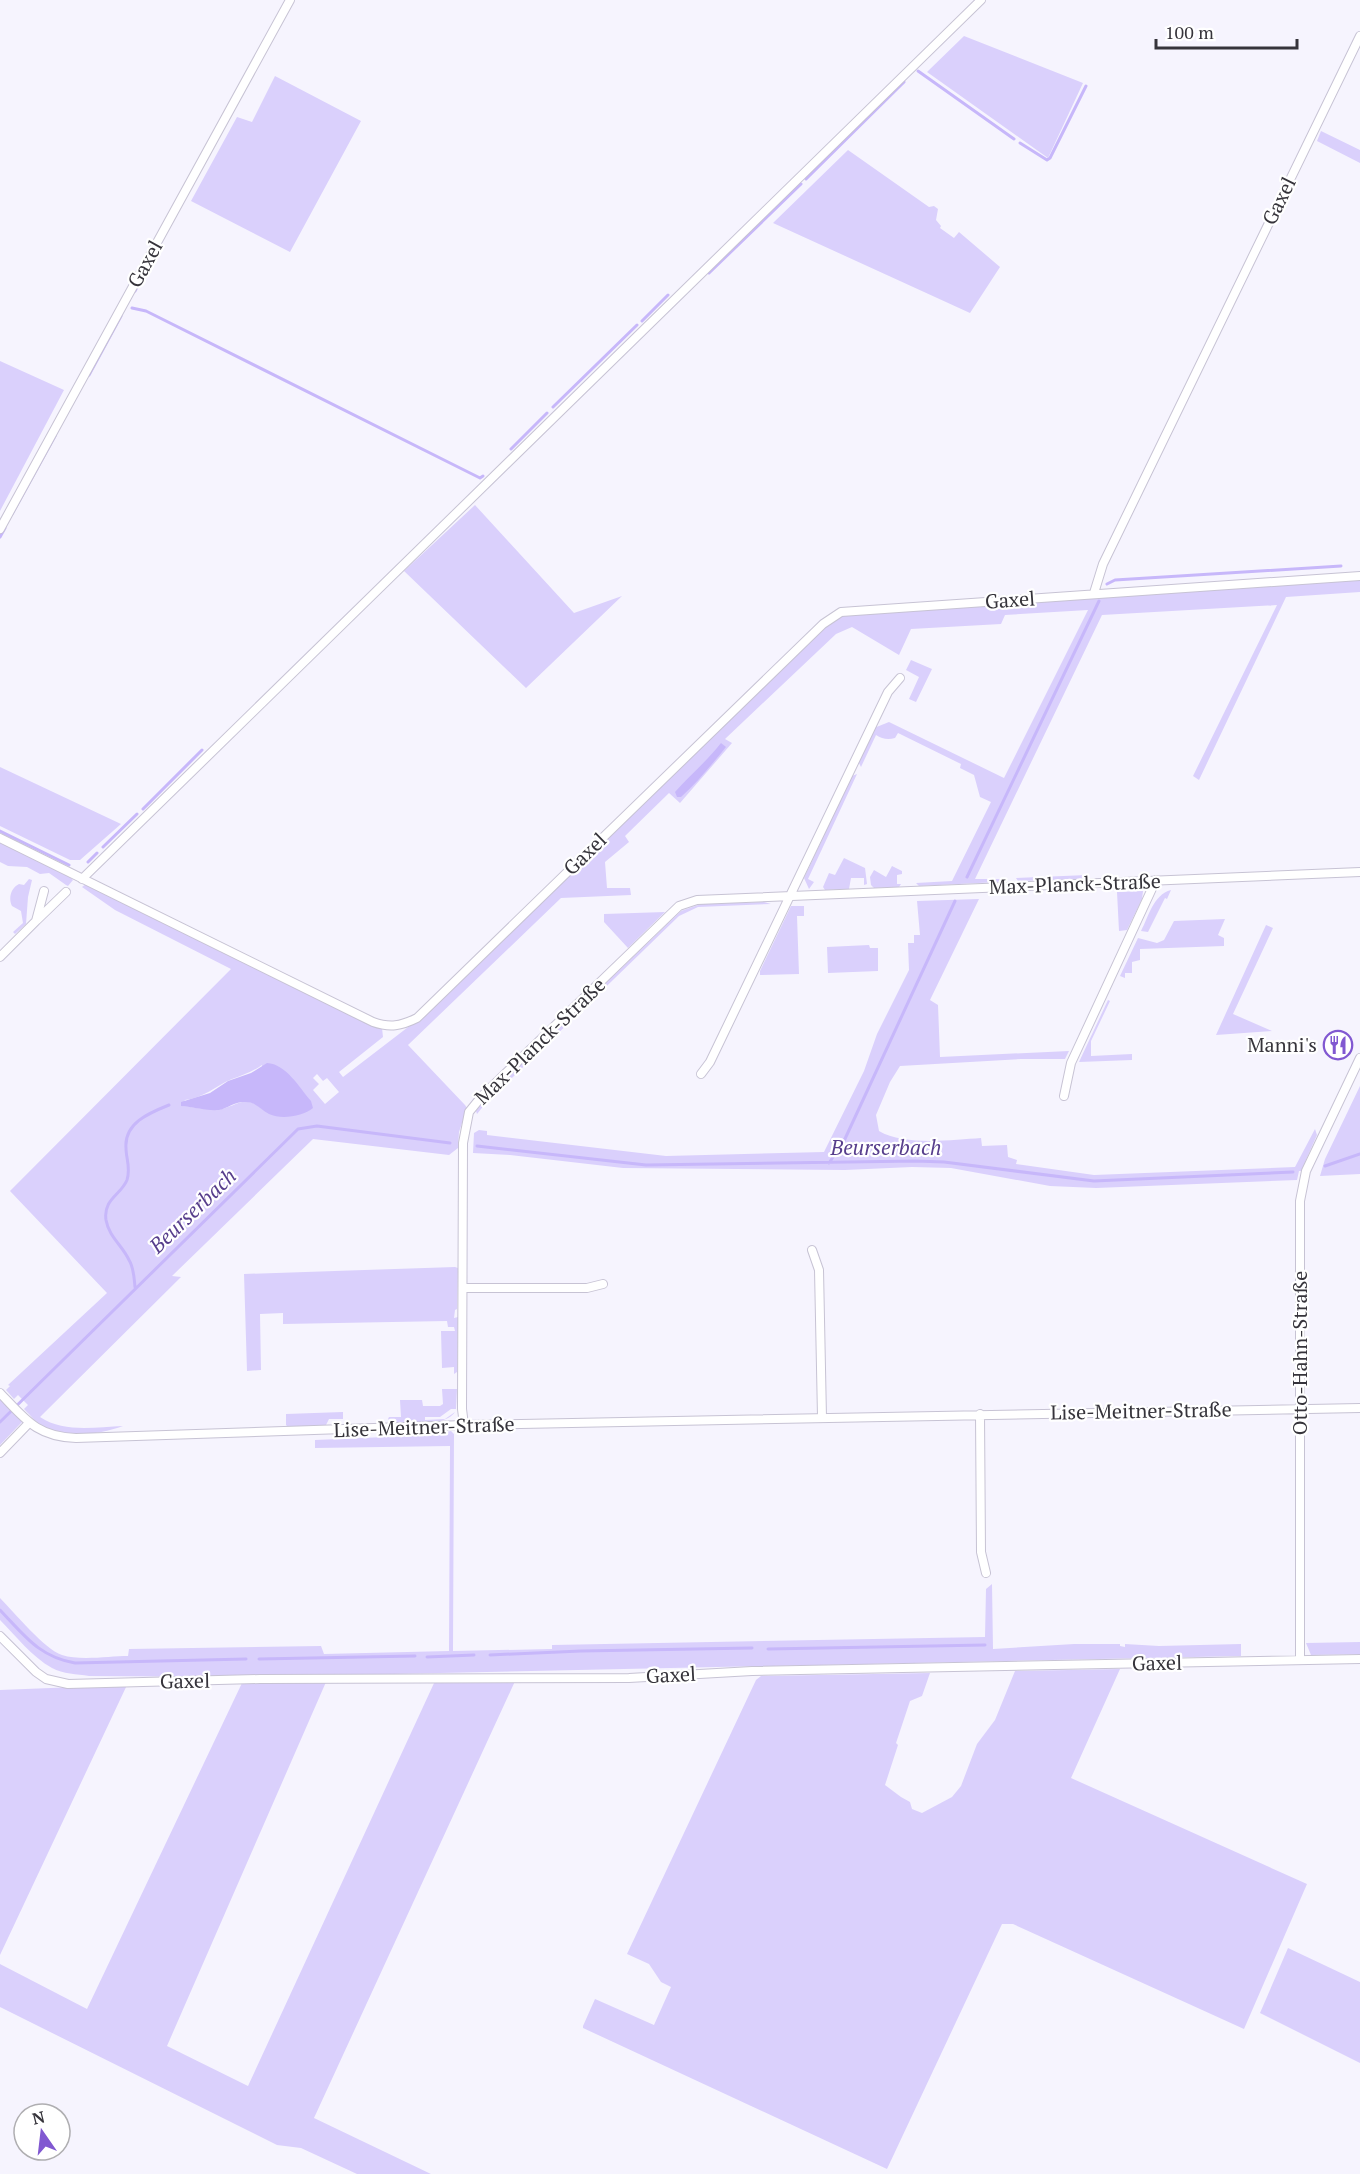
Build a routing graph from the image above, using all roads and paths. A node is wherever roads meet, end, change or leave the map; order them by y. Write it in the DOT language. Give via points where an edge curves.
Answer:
graph roads {
  1 [pos="290,0"];
  2 [pos="981,0"];
  3 [pos="1360,36"];
  4 [pos="0,529"];
  5 [pos="1360,576"];
  6 [pos="1094,594"];
  7 [pos="900,678"];
  8 [pos="0,838"];
  9 [pos="1360,872"];
  10 [pos="82,879"];
  11 [pos="1156,880"];
  12 [pos="44,891"];
  13 [pos="66,892"];
  14 [pos="791,897"];
  15 [pos="36,921"];
  16 [pos="0,957"];
  17 [pos="1360,1058"];
  18 [pos="701,1074"];
  19 [pos="1064,1096"];
  20 [pos="812,1250"];
  21 [pos="603,1284"];
  22 [pos="462,1288"];
  23 [pos="0,1393"];
  24 [pos="1301,1408"];
  25 [pos="1360,1408"];
  26 [pos="981,1414"];
  27 [pos="822,1417"];
  28 [pos="29,1423"];
  29 [pos="464,1425"];
  30 [pos="0,1453"];
  31 [pos="986,1573"];
  32 [pos="0,1635"];
  33 [pos="1360,1659"];
  34 [pos="1300,1660"];
  1 -- 4 [label="street, Gaxel"];
  2 -- 10 [label="street"];
  3 -- 6 [label="street, Gaxel" via="1099,573"];
  5 -- 6 [label="street, Gaxel"];
  6 -- 10 [label="street, Gaxel" via="841,612 831,618 417,1018 405,1024 384,1026 373,1022"];
  7 -- 14 [label="street" via="888,692"];
  8 -- 10 [label="street, Gaxel"];
  9 -- 11 [label="street, Max-Planck-Straße"];
  11 -- 14 [label="street, Max-Planck-Straße"];
  11 -- 19 [label="street" via="1071,1063"];
  12 -- 15 [label="street"];
  13 -- 15 [label="street"];
  14 -- 18 [label="street"];
  14 -- 22 [label="street, Max-Planck-Straße" via="698,900 679,906 474,1104 466,1120 463,1143"];
  15 -- 16 [label="street"];
  17 -- 24 [label="street, Otto-Hahn-Straße" via="1306,1172 1300,1201"];
  20 -- 27 [label="street" via="819,1270"];
  21 -- 22 [label="street" via="587,1288"];
  22 -- 29 [label="street, Max-Planck-Straße"];
  23 -- 28 [label="street, Lise-Meitner-Straße"];
  24 -- 25 [label="street, Lise-Meitner-Straße"];
  24 -- 26 [label="street, Lise-Meitner-Straße"];
  24 -- 34 [label="street, Otto-Hahn-Straße"];
  26 -- 27 [label="street, Lise-Meitner-Straße"];
  26 -- 31 [label="street" via="981,1552"];
  27 -- 29 [label="street, Lise-Meitner-Straße"];
  28 -- 29 [label="street, Lise-Meitner-Straße" via="50,1435 76,1438"];
  28 -- 30 [label="street"];
  32 -- 34 [label="street, Gaxel" via="36,1672 46,1679 68,1684 629,1678 752,1671"];
  33 -- 34 [label="street, Gaxel"];
}
